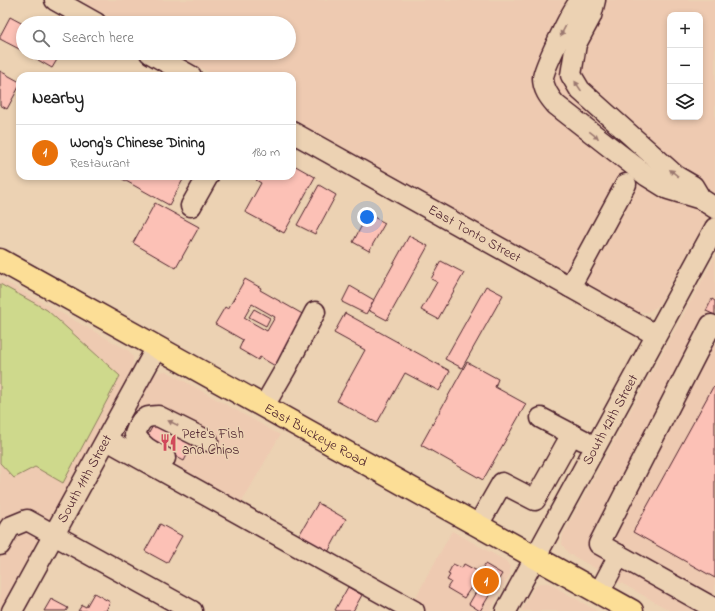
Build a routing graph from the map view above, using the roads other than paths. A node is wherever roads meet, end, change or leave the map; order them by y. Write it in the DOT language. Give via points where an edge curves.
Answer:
graph roads {
  1 [pos="55,0"];
  2 [pos="585,0"];
  3 [pos="596,0"];
  4 [pos="84,16"];
  5 [pos="162,60"];
  6 [pos="184,72"];
  7 [pos="296,134"];
  8 [pos="206,180"];
  9 [pos="626,184"];
  10 [pos="708,204"];
  11 [pos="191,206"];
  12 [pos="715,228"];
  13 [pos="0,260"];
  14 [pos="570,287"];
  15 [pos="315,312"];
  16 [pos="715,327"];
  17 [pos="656,335"];
  18 [pos="157,347"];
  19 [pos="264,406"];
  20 [pos="541,418"];
  21 [pos="572,434"];
  22 [pos="107,440"];
  23 [pos="208,441"];
  24 [pos="595,447"];
  25 [pos="191,473"];
  26 [pos="478,526"];
  27 [pos="54,535"];
  28 [pos="0,545"];
  29 [pos="619,555"];
  30 [pos="535,557"];
  31 [pos="599,592"];
  32 [pos="715,609"];
  33 [pos="12,611"];
  34 [pos="192,611"];
  35 [pos="414,611"];
  36 [pos="506,611"];
  37 [pos="632,611"];
  1 -- 4 [label="street"];
  2 -- 10 [label="street, one-way" via="578,4 548,64 543,78 547,94 556,105 647,176 668,189"];
  10 -- 3 [label="street, one-way" via="693,186 676,176 580,90 571,75 576,44 591,16"];
  5 -- 6 [label="street"];
  7 -- 14 [label="street, East Tonto Street"];
  8 -- 11 [label="street"];
  9 -- 14 [label="street"];
  12 -- 17 [label="street, South 12th Street"];
  13 -- 18 [label="main road, East Buckeye Road"];
  14 -- 17 [label="street, East Tonto Street"];
  15 -- 19 [label="street"];
  16 -- 29 [label="street" via="711,325 599,544"];
  17 -- 24 [label="street, South 12th Street"];
  18 -- 19 [label="main road, East Buckeye Road"];
  18 -- 22 [label="street, South 11th Street"];
  19 -- 26 [label="main road, East Buckeye Road"];
  20 -- 21 [label="street"];
  21 -- 24 [label="street"];
  21 -- 26 [label="street" via="535,500 502,483"];
  22 -- 27 [label="street, South 11th Street"];
  22 -- 35 [label="street"];
  23 -- 25 [label="street, one-way" via="158,416 144,418 138,425 135,434 145,447"];
  24 -- 30 [label="street, South 12th Street"];
  26 -- 30 [label="main road, East Buckeye Road"];
  27 -- 28 [label="street" via="27,520 10,526"];
  27 -- 33 [label="street, South 11th Street"];
  27 -- 34 [label="street"];
  29 -- 31 [label="street"];
  29 -- 32 [label="street"];
  30 -- 31 [label="main road, East Buckeye Road"];
  30 -- 36 [label="street, South 12th Street"];
  31 -- 37 [label="main road, East Buckeye Road"];
}
